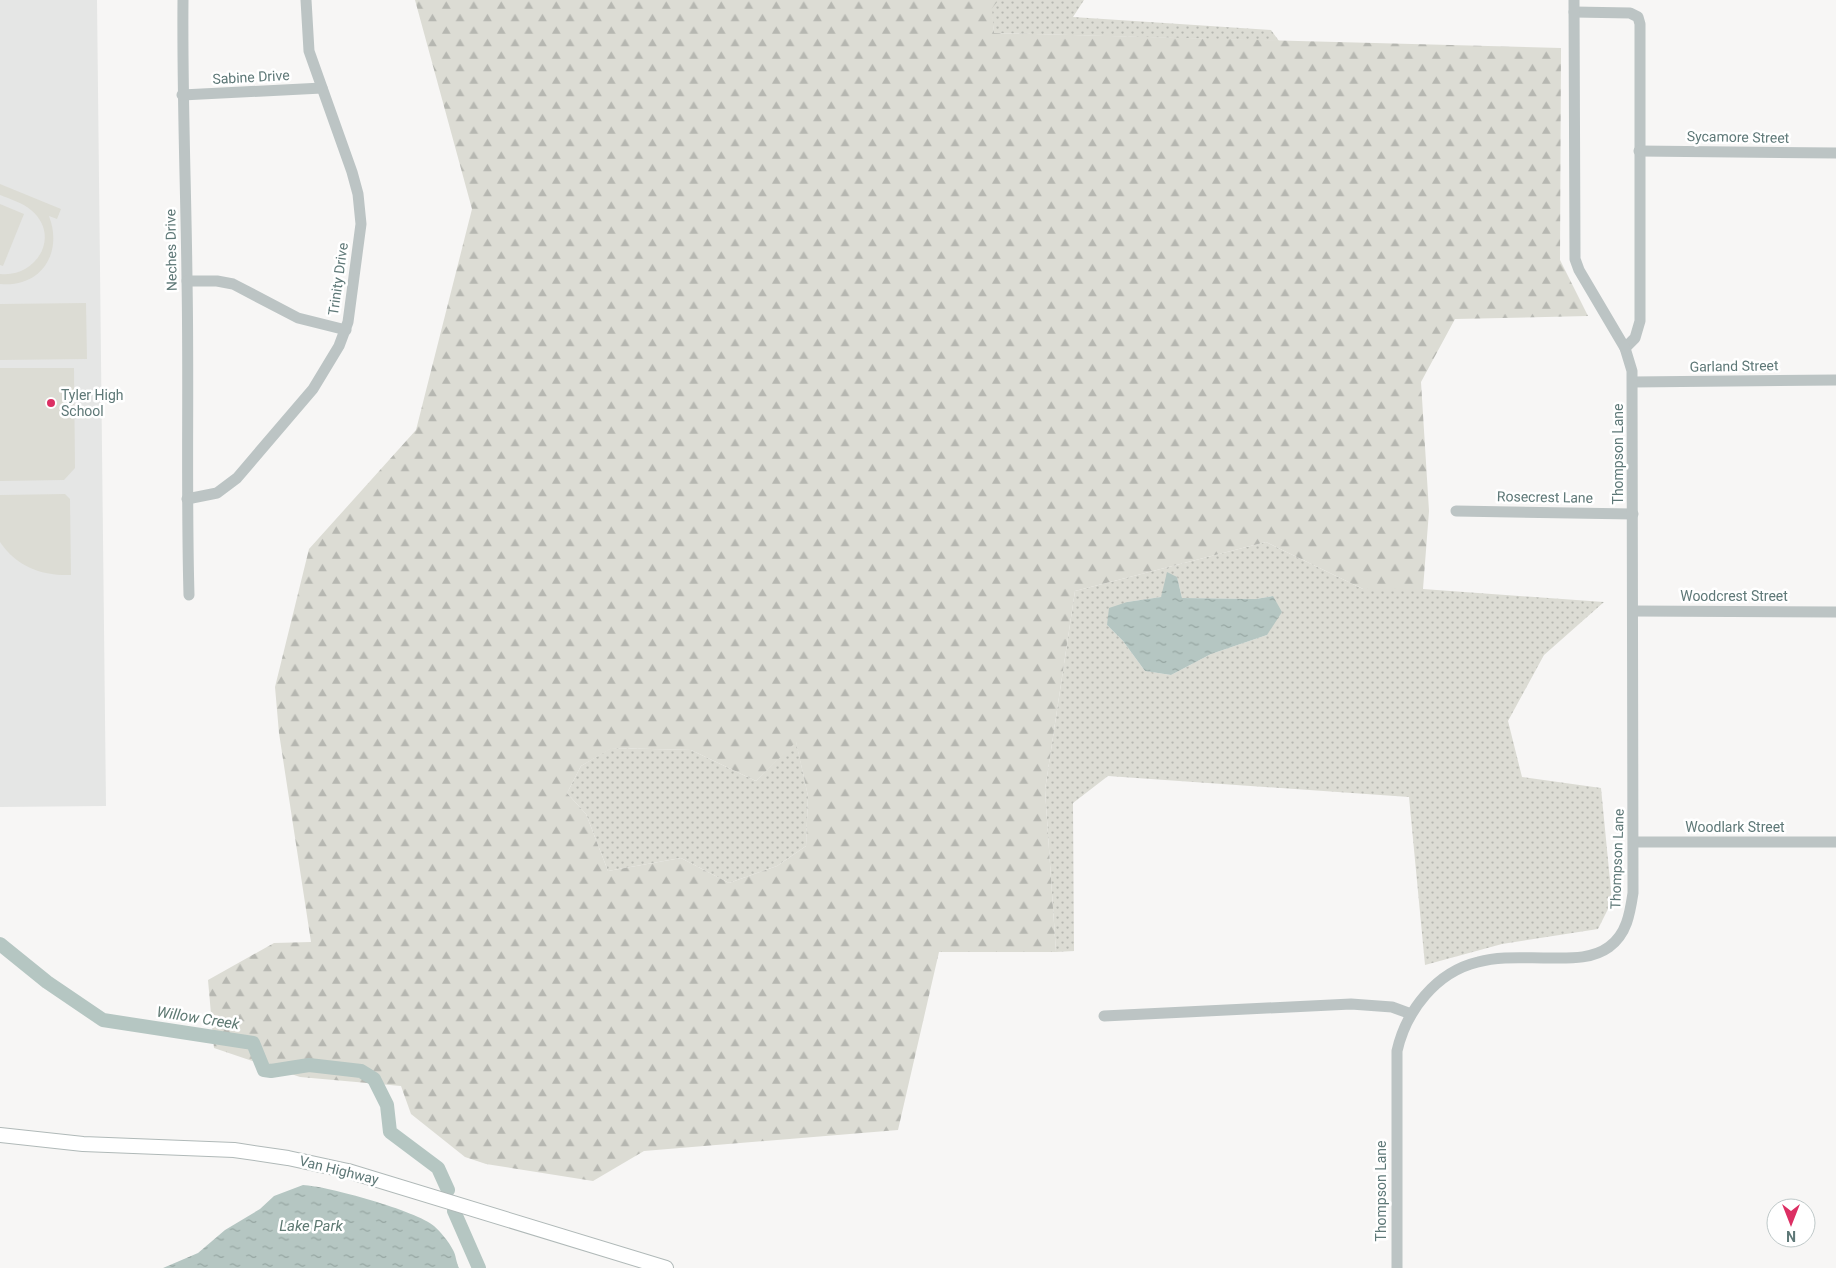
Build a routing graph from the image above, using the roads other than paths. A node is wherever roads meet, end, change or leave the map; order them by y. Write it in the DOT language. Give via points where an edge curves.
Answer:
graph roads {
  1 [pos="183,0"];
  2 [pos="306,0"];
  3 [pos="1574,6"];
  4 [pos="322,88"];
  5 [pos="182,95"];
  6 [pos="1639,151"];
  7 [pos="1836,153"];
  8 [pos="188,281"];
  9 [pos="346,330"];
  10 [pos="1625,348"];
  11 [pos="1836,380"];
  12 [pos="1632,382"];
  13 [pos="186,499"];
  14 [pos="1456,511"];
  15 [pos="1633,514"];
  16 [pos="189,595"];
  17 [pos="1632,611"];
  18 [pos="1836,612"];
  19 [pos="1634,842"];
  20 [pos="1836,842"];
  21 [pos="1411,1014"];
  22 [pos="1104,1016"];
  23 [pos="0,1135"];
  24 [pos="660,1267"];
  25 [pos="1397,1268"];
  1 -- 5 [label="street, Neches Drive"];
  2 -- 4 [label="street, Trinity Drive" via="309,51"];
  3 -- 6 [label="street, Thompson Lane" via="1624,12 1638,18"];
  3 -- 10 [label="street, Thompson Lane" via="1575,259"];
  4 -- 5 [label="street, Sabine Drive"];
  4 -- 9 [label="street, Trinity Drive" via="352,172 361,224"];
  5 -- 8 [label="street, Neches Drive"];
  6 -- 7 [label="street, Sycamore Street"];
  6 -- 10 [label="street, Thompson Lane" via="1640,321 1635,338"];
  8 -- 9 [label="street" via="233,284 298,318"];
  8 -- 13 [label="street, Neches Drive"];
  9 -- 13 [label="street, Trinity Drive" via="314,389 237,478 217,493"];
  10 -- 12 [label="street, Thompson Lane"];
  11 -- 12 [label="street, Garland Street"];
  12 -- 15 [label="street, Thompson Lane"];
  13 -- 16 [label="street, Neches Drive"];
  14 -- 15 [label="street, Rosecrest Lane"];
  15 -- 17 [label="street, Thompson Lane"];
  17 -- 18 [label="street, Woodcrest Street"];
  17 -- 19 [label="street, Thompson Lane"];
  19 -- 20 [label="street, Woodlark Street"];
  19 -- 21 [label="street, Thompson Lane" via="1630,916 1624,930 1610,947 1584,957 1510,958 1468,965 1436,985"];
  21 -- 22 [label="street" via="1392,1007 1352,1004"];
  21 -- 25 [label="street, Thompson Lane" via="1404,1025 1397,1051"];
  23 -- 24 [label="main road, Van Highway" via="83,1144 234,1150 288,1158 348,1171"];
}
